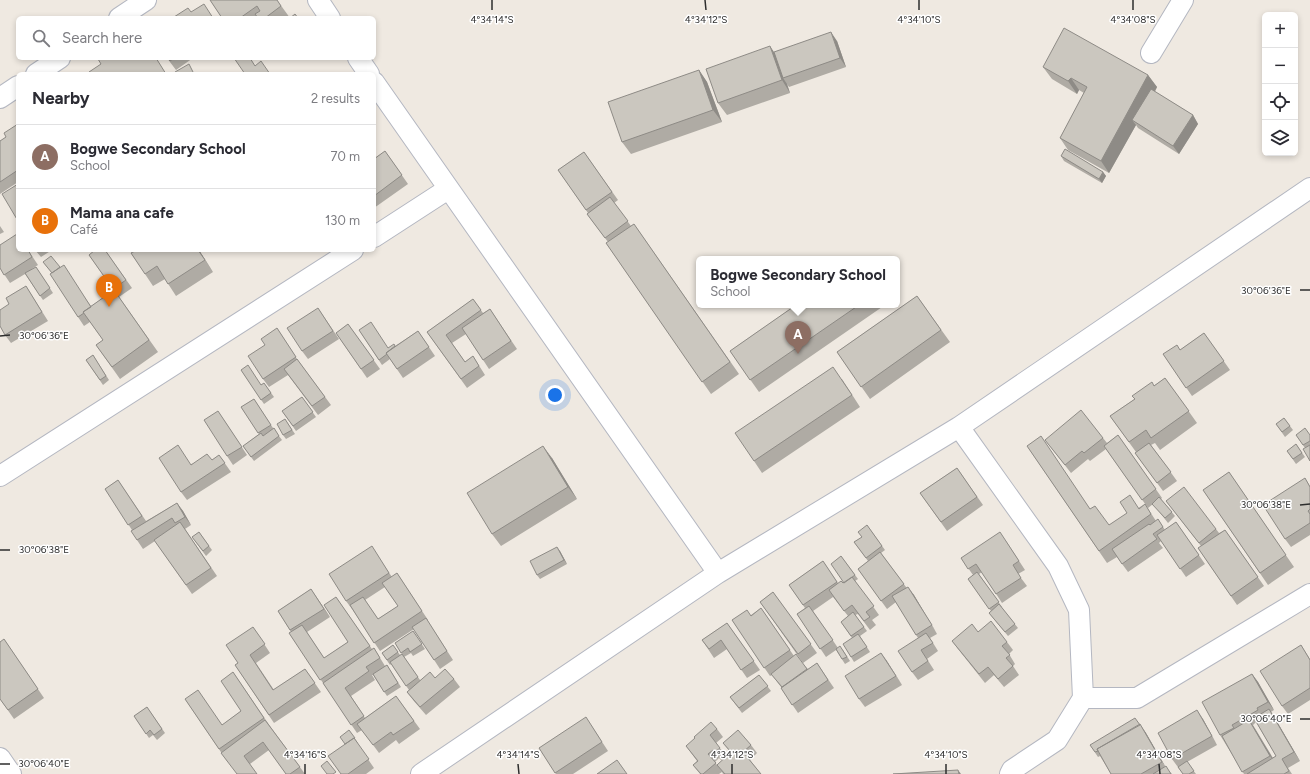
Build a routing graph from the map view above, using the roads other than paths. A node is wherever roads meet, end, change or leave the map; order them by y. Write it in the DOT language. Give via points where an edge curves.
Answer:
graph roads {
  1 [pos="146,0"];
  2 [pos="318,0"];
  3 [pos="1183,0"];
  4 [pos="122,16"];
  5 [pos="329,16"];
  6 [pos="1151,53"];
  7 [pos="57,60"];
  8 [pos="359,60"];
  9 [pos="39,72"];
  10 [pos="368,72"];
  11 [pos="376,85"];
  12 [pos="16,87"];
  13 [pos="0,98"];
  14 [pos="1310,188"];
  15 [pos="448,189"];
  16 [pos="376,236"];
  17 [pos="351,252"];
  18 [pos="960,427"];
  19 [pos="0,476"];
  20 [pos="718,573"];
  21 [pos="1310,594"];
  22 [pos="1083,698"];
  23 [pos="0,758"];
  24 [pos="11,774"];
  25 [pos="421,774"];
  26 [pos="1010,774"];
  1 -- 4 [label="street"];
  2 -- 5 [label="street"];
  3 -- 6 [label="street"];
  7 -- 9 [label="street"];
  8 -- 10 [label="street"];
  11 -- 15 [label="street"];
  12 -- 13 [label="street"];
  14 -- 18 [label="street"];
  15 -- 16 [label="street"];
  15 -- 20 [label="street"];
  17 -- 19 [label="street"];
  18 -- 20 [label="street"];
  18 -- 22 [label="street" via="1058,566 1079,610"];
  20 -- 25 [label="street"];
  21 -- 22 [label="street" via="1137,698"];
  22 -- 26 [label="street" via="1057,740 1012,770"];
  23 -- 24 [label="street"];
}
